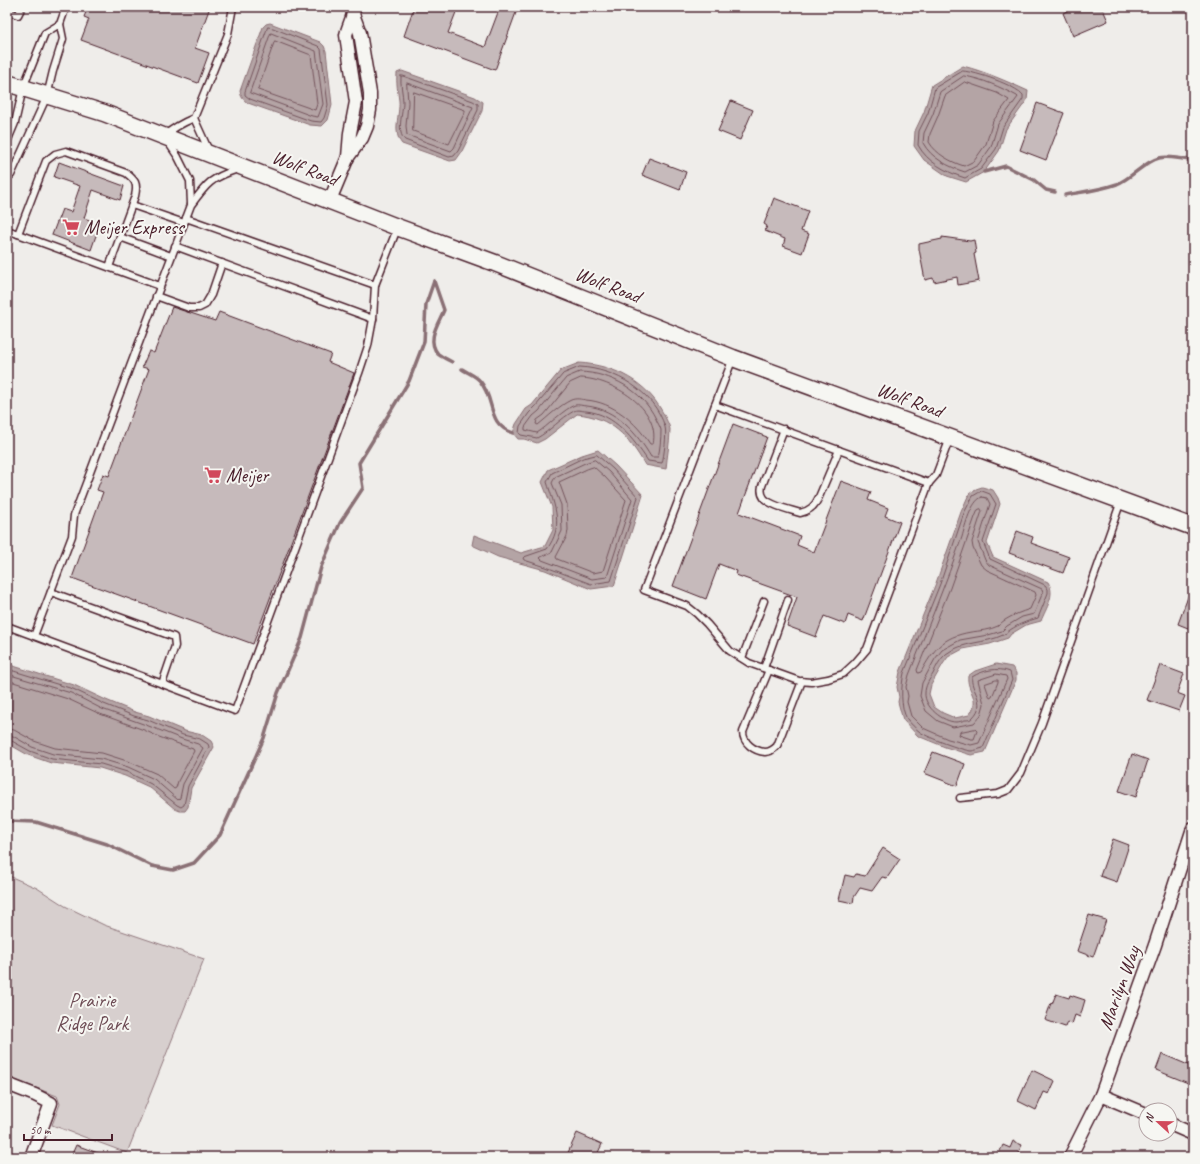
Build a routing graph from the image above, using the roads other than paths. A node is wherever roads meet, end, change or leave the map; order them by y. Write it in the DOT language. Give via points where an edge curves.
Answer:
graph roads {
  1 [pos="22,7"];
  2 [pos="66,7"];
  3 [pos="233,7"];
  4 [pos="353,10"];
  5 [pos="7,11"];
  6 [pos="60,24"];
  7 [pos="7,83"];
  8 [pos="23,88"];
  9 [pos="47,96"];
  10 [pos="194,118"];
  11 [pos="164,136"];
  12 [pos="7,142"];
  13 [pos="210,154"];
  14 [pos="243,167"];
  15 [pos="7,177"];
  16 [pos="330,200"];
  17 [pos="132,205"];
  18 [pos="191,205"];
  19 [pos="185,220"];
  20 [pos="397,227"];
  21 [pos="7,230"];
  22 [pos="18,234"];
  23 [pos="120,237"];
  24 [pos="175,246"];
  25 [pos="171,256"];
  26 [pos="222,263"];
  27 [pos="109,267"];
  28 [pos="375,285"];
  29 [pos="160,286"];
  30 [pos="156,296"];
  31 [pos="374,319"];
  32 [pos="733,358"];
  33 [pos="715,405"];
  34 [pos="784,429"];
  35 [pos="950,437"];
  36 [pos="839,450"];
  37 [pos="930,483"];
  38 [pos="1121,500"];
  39 [pos="1193,527"];
  40 [pos="51,592"];
  41 [pos="788,600"];
  42 [pos="764,601"];
  43 [pos="7,626"];
  44 [pos="34,636"];
  45 [pos="742,658"];
  46 [pos="766,669"];
  47 [pos="802,681"];
  48 [pos="162,684"];
  49 [pos="960,798"];
  50 [pos="1193,829"];
  51 [pos="7,1084"];
  52 [pos="1101,1095"];
  53 [pos="1138,1111"];
  54 [pos="1178,1127"];
  55 [pos="1193,1134"];
  56 [pos="31,1157"];
  57 [pos="1070,1157"];
  1 -- 5 [label="lane" via="18,15"];
  2 -- 6 [label="lane"];
  3 -- 10 [label="lane" via="228,34"];
  4 -- 16 [label="street" via="346,35 356,102 348,157"];
  6 -- 8 [label="lane" via="45,33"];
  6 -- 9 [label="lane" via="63,39"];
  7 -- 8 [label="main road, Wolf Road"];
  8 -- 9 [label="main road, Wolf Road"];
  8 -- 12 [label="lane" via="15,123"];
  9 -- 11 [label="main road, Wolf Road" via="104,113"];
  9 -- 15 [label="lane" via="11,175"];
  10 -- 11 [label="lane"];
  10 -- 13 [label="lane"];
  11 -- 13 [label="main road, Wolf Road"];
  11 -- 18 [label="lane" via="190,181"];
  13 -- 14 [label="main road, Wolf Road"];
  14 -- 16 [label="main road, Wolf Road"];
  14 -- 18 [label="lane" via="209,182"];
  16 -- 20 [label="main road, Wolf Road"];
  17 -- 19 [label="lane"];
  17 -- 22 [label="lane" via="137,186 126,173 66,150 46,161"];
  17 -- 23 [label="lane"];
  18 -- 19 [label="lane"];
  19 -- 24 [label="lane"];
  19 -- 28 [label="lane"];
  20 -- 28 [label="lane"];
  20 -- 32 [label="main road, Wolf Road" via="495,263"];
  21 -- 22 [label="lane"];
  22 -- 27 [label="lane"];
  23 -- 25 [label="lane"];
  23 -- 27 [label="lane"];
  24 -- 25 [label="lane"];
  24 -- 26 [label="lane"];
  25 -- 29 [label="lane"];
  26 -- 30 [label="lane" via="205,305 189,308"];
  26 -- 31 [label="lane"];
  27 -- 29 [label="lane"];
  28 -- 31 [label="lane"];
  29 -- 30 [label="lane"];
  30 -- 40 [label="lane" via="74,515 72,536"];
  31 -- 48 [label="lane" via="359,373 235,711"];
  32 -- 33 [label="lane"];
  32 -- 35 [label="main road, Wolf Road"];
  33 -- 34 [label="lane"];
  33 -- 45 [label="lane" via="644,590 687,606 698,614 730,651"];
  34 -- 36 [label="lane"];
  34 -- 36 [label="lane" via="761,493 769,502 800,514 811,509 819,497"];
  35 -- 37 [label="lane"];
  35 -- 38 [label="main road, Wolf Road"];
  36 -- 37 [label="lane"];
  37 -- 47 [label="lane" via="867,649 842,674 811,682"];
  38 -- 39 [label="main road, Wolf Road"];
  38 -- 49 [label="lane" via="1021,773 1008,790 998,794"];
  40 -- 44 [label="lane"];
  40 -- 48 [label="lane" via="174,638 175,646"];
  41 -- 46 [label="lane"];
  42 -- 45 [label="lane"];
  43 -- 44 [label="lane"];
  44 -- 48 [label="lane"];
  45 -- 46 [label="lane"];
  46 -- 47 [label="lane"];
  46 -- 47 [label="lane" via="743,732 743,738 749,746 765,752 777,746"];
  50 -- 52 [label="street, Marilyn Way" via="1155,945"];
  51 -- 56 [label="street" via="51,1103"];
  52 -- 53 [label="street"];
  52 -- 57 [label="street, Marilyn Way"];
  54 -- 55 [label="street"];
}
